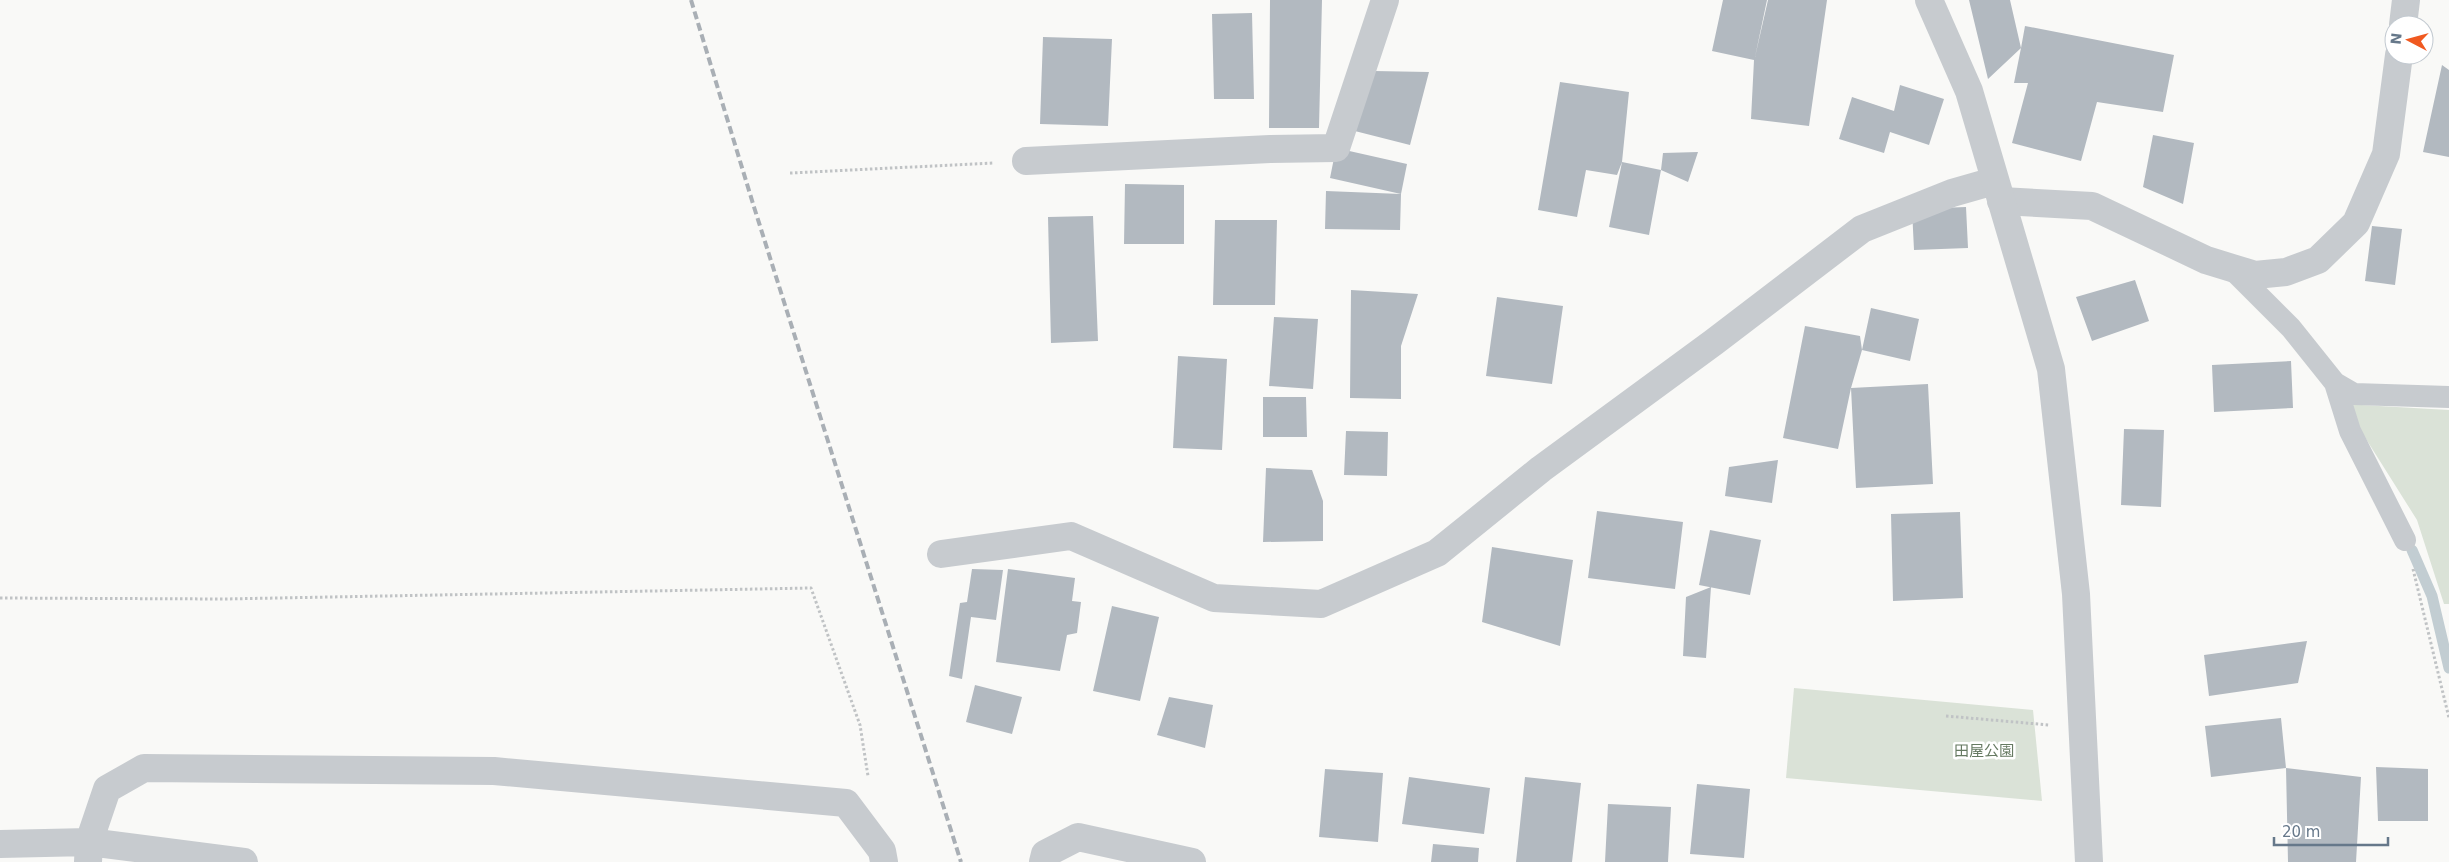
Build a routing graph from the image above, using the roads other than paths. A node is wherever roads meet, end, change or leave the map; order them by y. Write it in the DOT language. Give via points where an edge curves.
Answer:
graph roads {
  1 [pos="1385,0"];
  2 [pos="1929,0"];
  3 [pos="2406,0"];
  4 [pos="2404,15"];
  5 [pos="2398,65"];
  6 [pos="1026,161"];
  7 [pos="1998,191"];
  8 [pos="2231,268"];
  9 [pos="2335,383"];
  10 [pos="2449,398"];
  11 [pos="2405,540"];
  12 [pos="941,554"];
  13 [pos="0,844"];
  14 [pos="95,850"];
  15 [pos="244,862"];
  16 [pos="884,862"];
  17 [pos="1043,862"];
  18 [pos="1192,862"];
  19 [pos="2089,862"];
  1 -- 6 [label="street" via="1336,148"];
  2 -- 7 [label="street" via="1968,91"];
  3 -- 4 [label="street"];
  5 -- 8 [label="street" via="2386,154 2356,223 2318,260 2286,272 2255,274"];
  7 -- 8 [label="street" via="2092,206 2206,260"];
  7 -- 12 [label="street" via="1952,193 1862,229 1541,469 1437,553 1321,604 1214,598 1072,536"];
  7 -- 19 [label="street" via="2050,370 2076,594"];
  8 -- 9 [label="lane" via="2291,328"];
  9 -- 10 [label="lane" via="2354,394"];
  9 -- 11 [label="lane" via="2350,431"];
  13 -- 14 [label="street"];
  14 -- 15 [label="street"];
  14 -- 16 [label="street" via="108,789 144,768 494,772 846,803 882,851"];
  17 -- 18 [label="street" via="1045,854 1078,837"];
}
